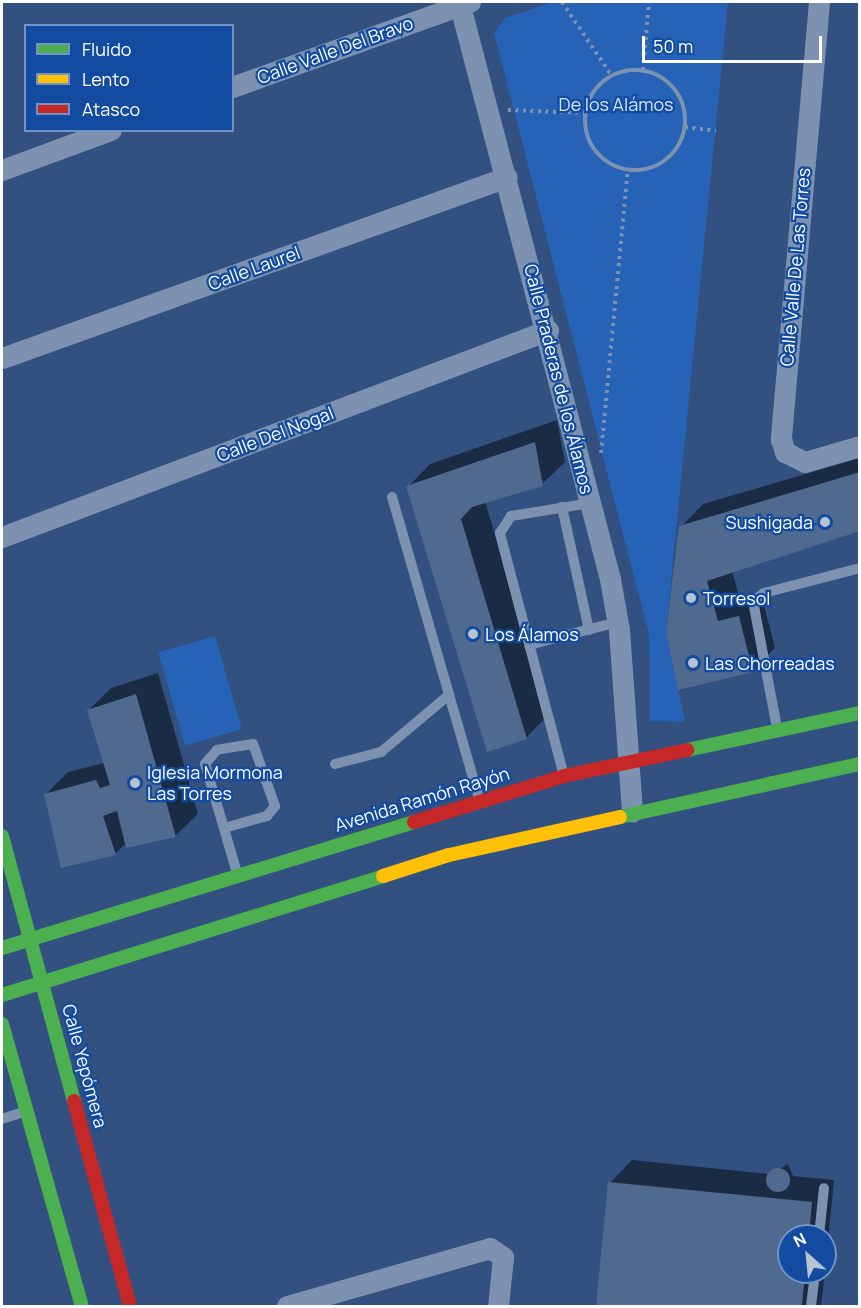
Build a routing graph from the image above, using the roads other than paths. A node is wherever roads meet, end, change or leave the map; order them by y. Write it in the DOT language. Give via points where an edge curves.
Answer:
graph roads {
  1 [pos="819,2"];
  2 [pos="463,3"];
  3 [pos="234,86"];
  4 [pos="106,132"];
  5 [pos="2,170"];
  6 [pos="507,177"];
  7 [pos="548,330"];
  8 [pos="2,358"];
  9 [pos="860,446"];
  10 [pos="392,497"];
  11 [pos="590,503"];
  12 [pos="562,507"];
  13 [pos="2,537"];
  14 [pos="860,568"];
  15 [pos="618,622"];
  16 [pos="589,630"];
  17 [pos="529,645"];
  18 [pos="449,695"];
  19 [pos="860,713"];
  20 [pos="777,729"];
  21 [pos="629,761"];
  22 [pos="335,764"];
  23 [pos="860,764"];
  24 [pos="564,776"];
  25 [pos="479,799"];
  26 [pos="632,812"];
  27 [pos="224,828"];
  28 [pos="2,836"];
  29 [pos="237,873"];
  30 [pos="31,939"];
  31 [pos="2,948"];
  32 [pos="44,982"];
  33 [pos="2,995"];
  34 [pos="2,1024"];
  35 [pos="7,1060"];
  36 [pos="26,1111"];
  37 [pos="2,1119"];
  38 [pos="824,1188"];
  39 [pos="820,1224"];
  40 [pos="814,1284"];
  41 [pos="82,1306"];
  42 [pos="130,1306"];
  43 [pos="287,1306"];
  44 [pos="498,1306"];
  45 [pos="811,1306"];
  1 -- 9 [label="street, Calle Valle De Las Torres" via="781,439 785,452 805,462"];
  2 -- 3 [label="street, Calle Valle Del Bravo"];
  2 -- 6 [label="street, Calle Praderas de los Álamos"];
  4 -- 5 [label="street"];
  6 -- 7 [label="street, Calle Praderas de los Álamos"];
  6 -- 8 [label="street, Calle Laurel"];
  7 -- 11 [label="street, Calle Praderas de los Álamos"];
  7 -- 13 [label="street, Calle Del Nogal"];
  10 -- 18 [label="lane"];
  11 -- 12 [label="lane"];
  11 -- 15 [label="street, Calle Praderas de los Álamos"];
  12 -- 16 [label="lane"];
  12 -- 17 [label="lane" via="511,516 502,524"];
  14 -- 20 [label="lane" via="753,601"];
  15 -- 16 [label="lane"];
  15 -- 21 [label="street, Calle Praderas de los Álamos"];
  16 -- 17 [label="lane"];
  17 -- 24 [label="lane"];
  18 -- 22 [label="lane" via="381,752"];
  18 -- 25 [label="lane"];
  19 -- 20 [label="main road, Avenida Ramón Rayón"];
  20 -- 21 [label="main road, Avenida Ramón Rayón"];
  21 -- 24 [label="main road, Avenida Ramón Rayón"];
  21 -- 26 [label="street, Calle Praderas de los Álamos"];
  23 -- 26 [label="main road"];
  24 -- 25 [label="main road, Avenida Ramón Rayón"];
  25 -- 29 [label="main road, Avenida Ramón Rayón"];
  26 -- 32 [label="main road" via="344,886"];
  27 -- 27 [label="lane" via="267,816 275,806 253,744 217,750 207,757"];
  27 -- 29 [label="lane"];
  28 -- 30 [label="main road, Calle Yepómera"];
  29 -- 30 [label="main road, Avenida Ramón Rayón"];
  30 -- 31 [label="main road, Avenida Ramón Rayón"];
  30 -- 32 [label="main road, Calle Yepómera"];
  32 -- 33 [label="main road"];
  32 -- 42 [label="main road, Calle Yepómera"];
  34 -- 35 [label="main road"];
  35 -- 36 [label="main road"];
  36 -- 37 [label="lane"];
  36 -- 41 [label="main road"];
  38 -- 39 [label="lane"];
  40 -- 45 [label="lane"];
  43 -- 44 [label="street" via="490,1248 503,1257"];
}
